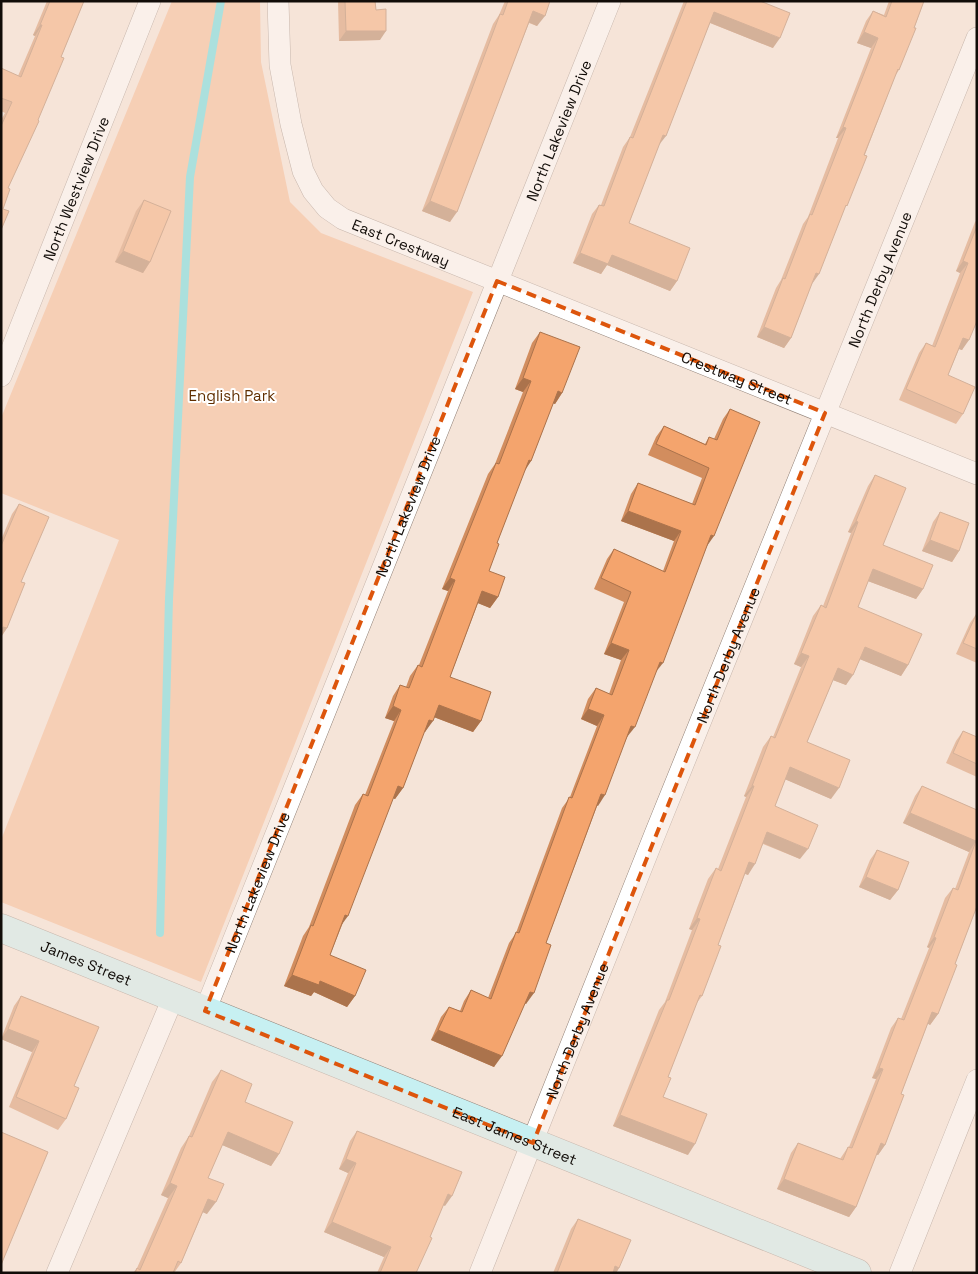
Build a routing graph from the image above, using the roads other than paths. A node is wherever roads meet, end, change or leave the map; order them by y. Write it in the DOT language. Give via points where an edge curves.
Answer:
graph roads {
  1 [pos="150,1"];
  2 [pos="278,1"];
  3 [pos="610,1"];
  4 [pos="977,38"];
  5 [pos="497,281"];
  6 [pos="1,376"];
  7 [pos="825,413"];
  8 [pos="977,474"];
  9 [pos="1,928"];
  10 [pos="173,998"];
  11 [pos="205,1010"];
  12 [pos="977,1080"];
  13 [pos="533,1142"];
  14 [pos="57,1273"];
  15 [pos="480,1273"];
  16 [pos="857,1273"];
  17 [pos="900,1273"];
  1 -- 6 [label="street, North Westview Drive"];
  2 -- 5 [label="street, East Crestway" via="280,65 303,171 313,191 327,208 343,218"];
  3 -- 5 [label="street, North Lakeview Drive"];
  4 -- 7 [label="street, North Derby Avenue"];
  5 -- 7 [label="street, Crestway Street"];
  5 -- 11 [label="street, North Lakeview Drive"];
  7 -- 8 [label="street, Crestway Street"];
  7 -- 13 [label="street, North Derby Avenue"];
  9 -- 10 [label="street, James Street"];
  10 -- 11 [label="street, East James Street"];
  10 -- 14 [label="street"];
  11 -- 13 [label="street, East James Street"];
  12 -- 17 [label="street"];
  13 -- 15 [label="street, North Derby Avenue"];
  13 -- 16 [label="street, East James Street"];
}
